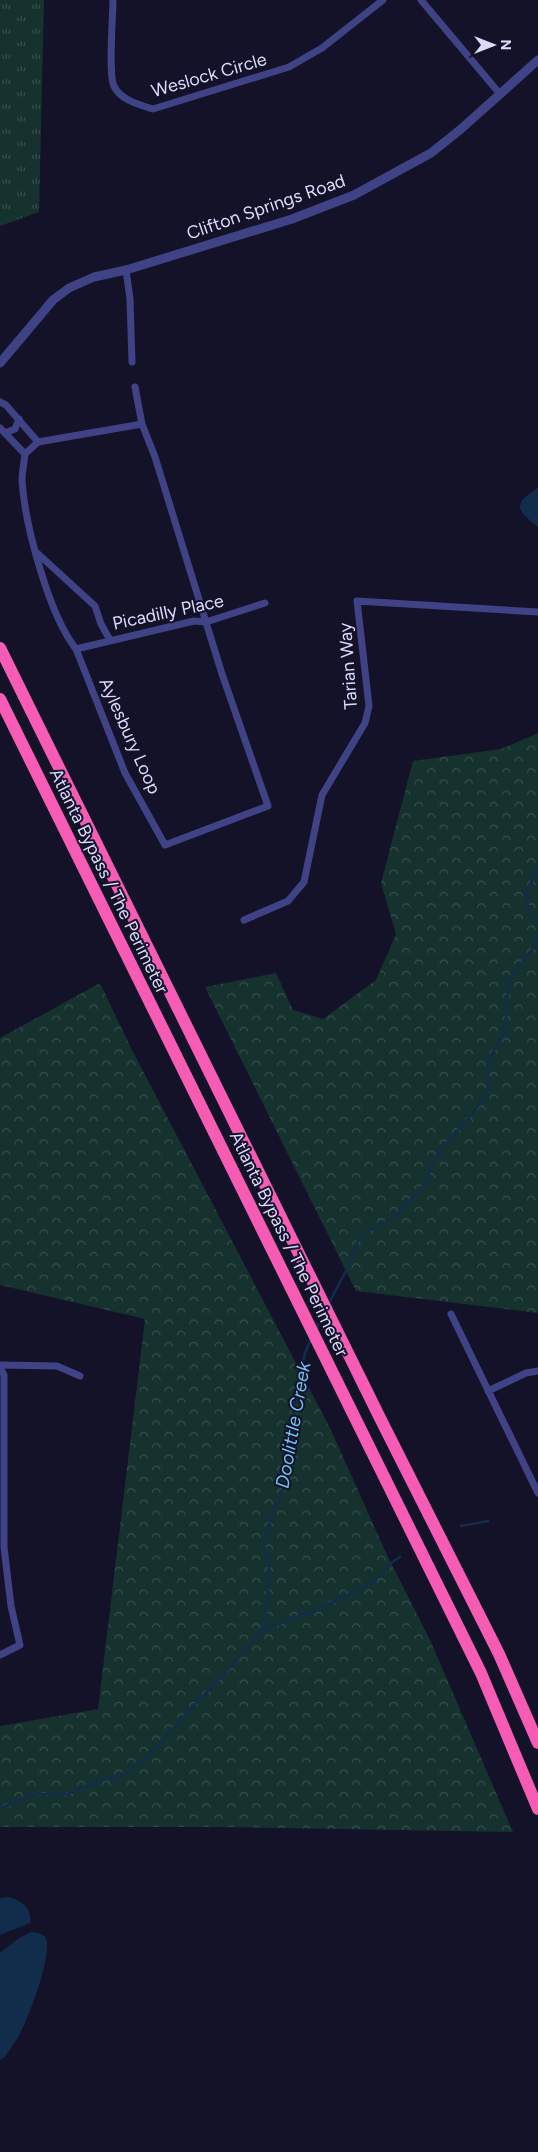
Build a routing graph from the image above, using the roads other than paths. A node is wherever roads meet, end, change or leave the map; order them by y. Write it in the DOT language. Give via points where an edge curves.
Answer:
graph roads {
  1 [pos="113,0"];
  2 [pos="382,0"];
  3 [pos="420,0"];
  4 [pos="538,60"];
  5 [pos="500,94"];
  6 [pos="126,270"];
  7 [pos="132,362"];
  8 [pos="0,363"];
  9 [pos="134,387"];
  10 [pos="0,402"];
  11 [pos="19,419"];
  12 [pos="142,424"];
  13 [pos="3,430"];
  14 [pos="38,442"];
  15 [pos="24,454"];
  16 [pos="35,551"];
  17 [pos="265,603"];
  18 [pos="538,612"];
  19 [pos="206,622"];
  20 [pos="110,640"];
  21 [pos="0,648"];
  22 [pos="76,649"];
  23 [pos="0,699"];
  24 [pos="244,920"];
  25 [pos="451,1314"];
  26 [pos="0,1366"];
  27 [pos="538,1371"];
  28 [pos="80,1376"];
  29 [pos="488,1391"];
  30 [pos="538,1493"];
  31 [pos="0,1655"];
  32 [pos="538,1743"];
  33 [pos="538,1809"];
  1 -- 2 [label="street, Weslock Circle" via="113,86 138,105 153,109 289,67 322,48"];
  3 -- 5 [label="street"];
  4 -- 5 [label="street, Clifton Springs Road"];
  5 -- 6 [label="street, Clifton Springs Road" via="431,153 354,195 292,219"];
  6 -- 7 [label="street"];
  6 -- 8 [label="street, Clifton Springs Road" via="94,277 69,288 53,300"];
  9 -- 12 [label="street, Aylesbury Loop"];
  10 -- 11 [label="street"];
  11 -- 13 [label="street" via="15,429"];
  11 -- 14 [label="street"];
  12 -- 14 [label="street"];
  12 -- 19 [label="street, Aylesbury Loop"];
  13 -- 15 [label="street"];
  14 -- 15 [label="street"];
  15 -- 16 [label="street, Aylesbury Loop" via="23,494"];
  16 -- 20 [label="street" via="95,606"];
  16 -- 22 [label="street, Aylesbury Loop" via="47,590"];
  17 -- 19 [label="street, Picadilly Place"];
  18 -- 24 [label="street, Tarian Way" via="357,601 369,706 365,724 322,795 304,882 288,901"];
  19 -- 20 [label="street, Picadilly Place" via="194,621"];
  19 -- 22 [label="street, Aylesbury Loop" via="268,806 165,845 125,773"];
  20 -- 22 [label="street, Picadilly Place"];
  21 -- 32 [label="highway, Atlanta Bypass / The Perimeter" via="494,1645"];
  23 -- 33 [label="highway, Atlanta Bypass / The Perimeter" via="481,1673"];
  25 -- 29 [label="street"];
  26 -- 28 [label="street" via="57,1366"];
  26 -- 31 [label="street" via="4,1375 4,1547 10,1606 20,1645"];
  27 -- 29 [label="street" via="526,1373"];
  29 -- 30 [label="street"];
}
